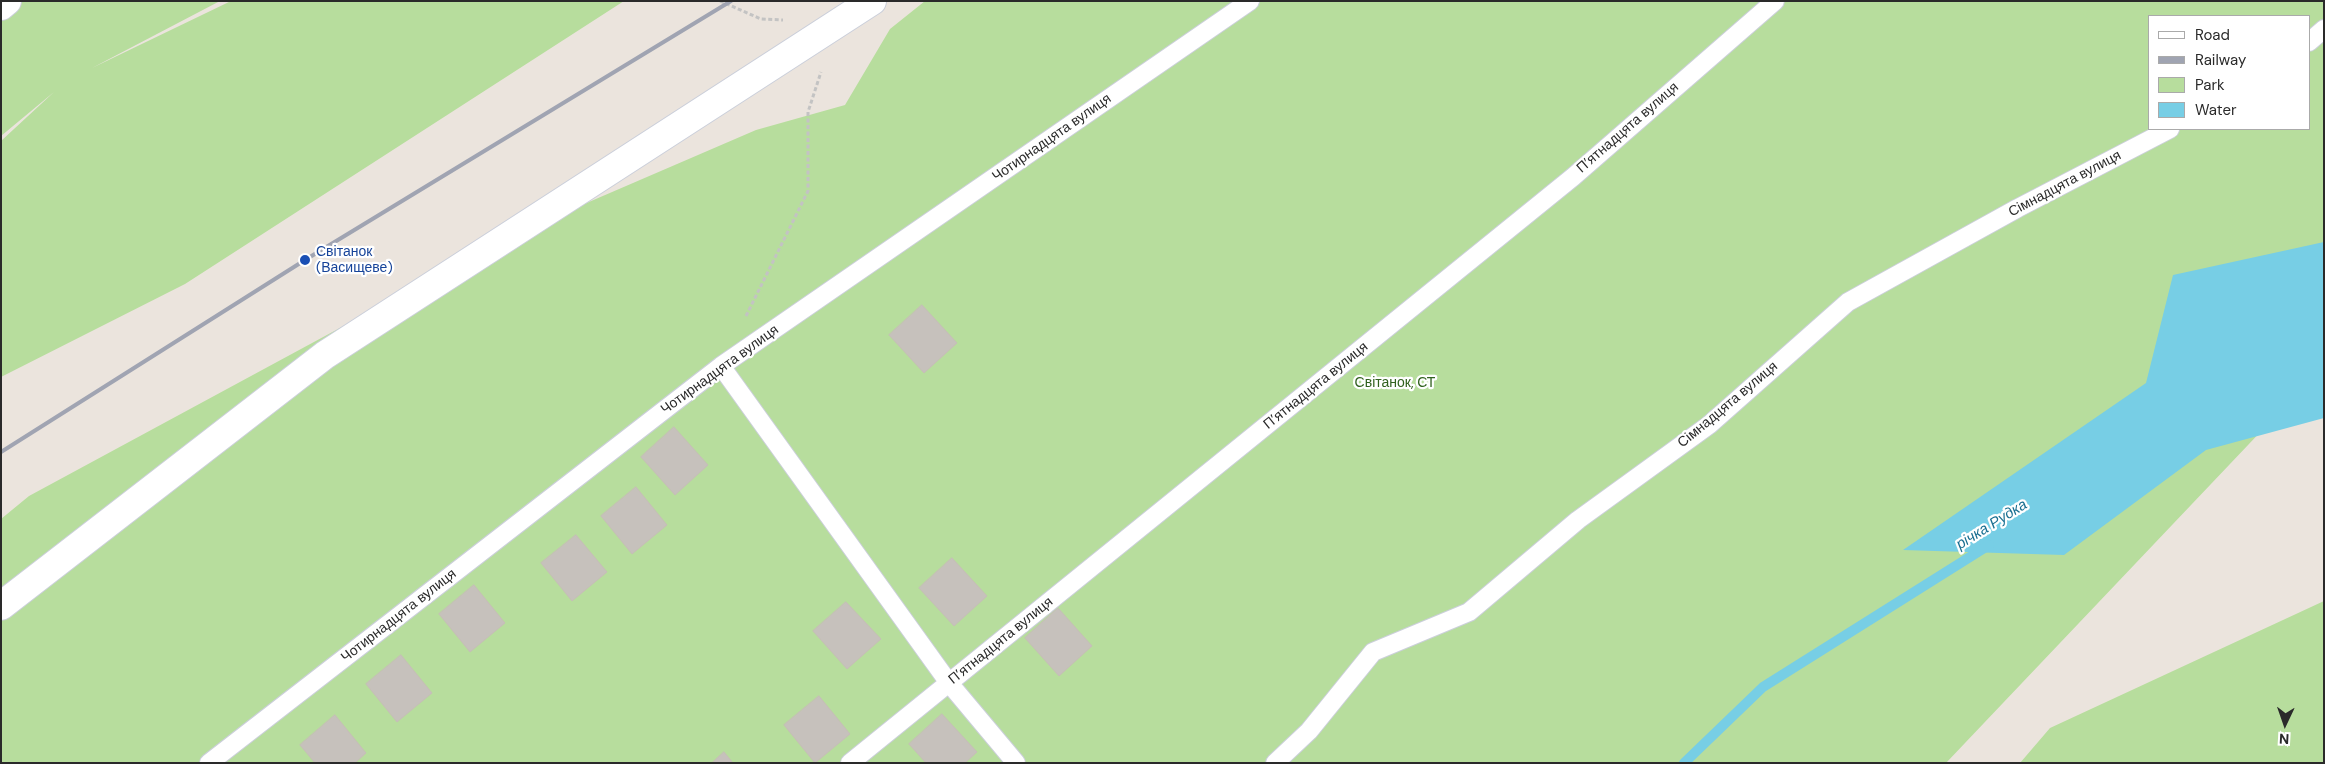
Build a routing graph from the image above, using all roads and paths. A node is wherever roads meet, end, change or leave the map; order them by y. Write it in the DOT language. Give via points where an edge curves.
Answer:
graph roads {
  1 [pos="7,1"];
  2 [pos="720,1"];
  3 [pos="872,1"];
  4 [pos="1250,1"];
  5 [pos="1775,1"];
  6 [pos="1,6"];
  7 [pos="761,18"];
  8 [pos="837,25"];
  9 [pos="2324,29"];
  10 [pos="2310,41"];
  11 [pos="2168,130"];
  12 [pos="743,322"];
  13 [pos="721,366"];
  14 [pos="1,606"];
  15 [pos="949,683"];
  16 [pos="208,763"];
  17 [pos="850,763"];
  18 [pos="1016,763"];
  19 [pos="1275,763"];
  1 -- 6 [label="street"];
  2 -- 7 [label="path"];
  3 -- 8 [label="street"];
  4 -- 13 [label="lane, Чотирнадцята вулиця"];
  5 -- 15 [label="lane, П’ятнадцята вулиця" via="1573,177"];
  8 -- 12 [label="path" via="808,112 808,191"];
  8 -- 14 [label="street" via="326,355"];
  9 -- 10 [label="lane"];
  11 -- 19 [label="lane, Сімнадцята вулиця" via="1848,302 1710,425 1578,520 1469,612 1373,652 1309,732"];
  13 -- 15 [label="lane"];
  13 -- 16 [label="lane, Чотирнадцята вулиця"];
  15 -- 17 [label="lane, П’ятнадцята вулиця"];
  15 -- 18 [label="lane"];
}
